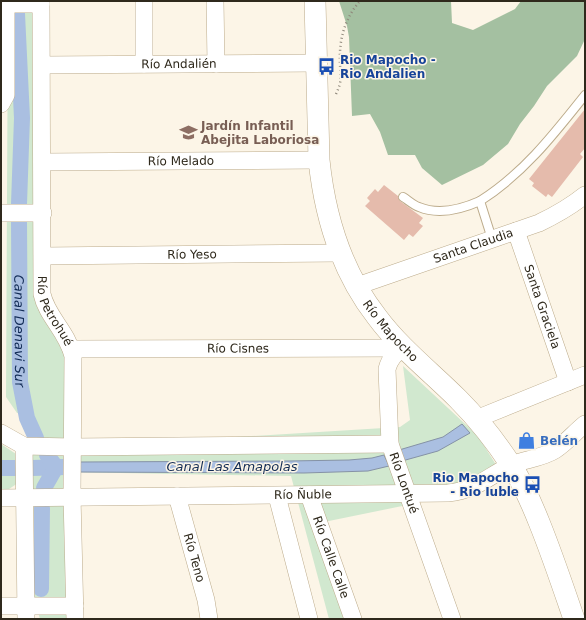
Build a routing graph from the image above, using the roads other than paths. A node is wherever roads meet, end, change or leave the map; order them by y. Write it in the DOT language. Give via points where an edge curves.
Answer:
graph roads {
  1 [pos="144,1"];
  2 [pos="215,1"];
  3 [pos="315,1"];
  4 [pos="4,3"];
  5 [pos="41,3"];
  6 [pos="316,63"];
  7 [pos="144,64"];
  8 [pos="216,64"];
  9 [pos="42,65"];
  10 [pos="585,95"];
  11 [pos="1,104"];
  12 [pos="319,160"];
  13 [pos="42,162"];
  14 [pos="585,195"];
  15 [pos="403,197"];
  16 [pos="480,201"];
  17 [pos="1,213"];
  18 [pos="43,213"];
  19 [pos="516,231"];
  20 [pos="492,240"];
  21 [pos="340,253"];
  22 [pos="43,256"];
  23 [pos="357,286"];
  24 [pos="405,348"];
  25 [pos="71,349"];
  26 [pos="585,375"];
  27 [pos="568,382"];
  28 [pos="476,419"];
  29 [pos="585,424"];
  30 [pos="1,432"];
  31 [pos="390,444"];
  32 [pos="24,446"];
  33 [pos="72,447"];
  34 [pos="511,465"];
  35 [pos="407,494"];
  36 [pos="308,495"];
  37 [pos="72,496"];
  38 [pos="177,496"];
  39 [pos="276,496"];
  40 [pos="1,498"];
  41 [pos="24,498"];
  42 [pos="1,606"];
  43 [pos="25,612"];
  44 [pos="75,613"];
  45 [pos="209,619"];
  46 [pos="309,619"];
  47 [pos="353,619"];
  48 [pos="452,619"];
  49 [pos="574,619"];
  1 -- 7 [label="street"];
  2 -- 8 [label="street"];
  3 -- 6 [label="street, Río Mapocho"];
  4 -- 5 [label="street"];
  4 -- 11 [label="street" via="6,95"];
  5 -- 9 [label="street, Río Petrohué"];
  6 -- 8 [label="street, Río Andalién"];
  6 -- 12 [label="street, Río Mapocho"];
  7 -- 8 [label="street, Río Andalién"];
  7 -- 9 [label="street, Río Andalién"];
  9 -- 13 [label="street, Río Petrohué"];
  10 -- 16 [label="lane" via="533,157 504,185"];
  12 -- 13 [label="street, Río Melado"];
  12 -- 21 [label="street, Río Mapocho" via="326,209"];
  13 -- 18 [label="street, Río Petrohué"];
  14 -- 19 [label="street, Santa Claudia" via="559,214"];
  15 -- 16 [label="lane" via="419,207 432,210 458,209"];
  16 -- 20 [label="lane"];
  17 -- 18 [label="street"];
  18 -- 22 [label="street, Río Petrohué"];
  19 -- 20 [label="street, Santa Claudia"];
  19 -- 27 [label="street, Santa Graciela"];
  20 -- 23 [label="street, Santa Claudia"];
  21 -- 22 [label="street, Río Yeso"];
  21 -- 23 [label="street, Río Mapocho"];
  22 -- 25 [label="street, Río Petrohué" via="43,299"];
  23 -- 24 [label="street, Río Mapocho" via="378,318"];
  24 -- 25 [label="street, Río Cisnes"];
  24 -- 28 [label="street, Río Mapocho"];
  24 -- 31 [label="street, Río Lontué" via="393,356 387,369"];
  25 -- 33 [label="street, Río Petrohué"];
  26 -- 27 [label="street"];
  27 -- 28 [label="street"];
  28 -- 34 [label="street, Río Mapocho"];
  29 -- 34 [label="street, Río Ñuble" via="555,450"];
  30 -- 32 [label="street"];
  31 -- 33 [label="street"];
  31 -- 35 [label="street, Río Lontué"];
  32 -- 33 [label="street"];
  32 -- 41 [label="street"];
  33 -- 37 [label="street, Río Petrohué"];
  34 -- 35 [label="street, Río Ñuble" via="465,491"];
  34 -- 49 [label="street, Río Mapocho" via="523,484 546,538"];
  35 -- 36 [label="street, Río Ñuble"];
  35 -- 48 [label="street, Río Lontué"];
  36 -- 39 [label="street, Río Ñuble"];
  36 -- 47 [label="street, Río Calle Calle"];
  37 -- 38 [label="street, Río Ñuble"];
  37 -- 41 [label="street, Río Ñuble"];
  37 -- 44 [label="street, Río Petrohué"];
  38 -- 39 [label="street, Río Ñuble"];
  38 -- 45 [label="street, Río Teno"];
  39 -- 46 [label="street"];
  40 -- 41 [label="street, Río Ñuble"];
  41 -- 43 [label="street"];
  42 -- 43 [label="street"];
  43 -- 44 [label="street"];
}
